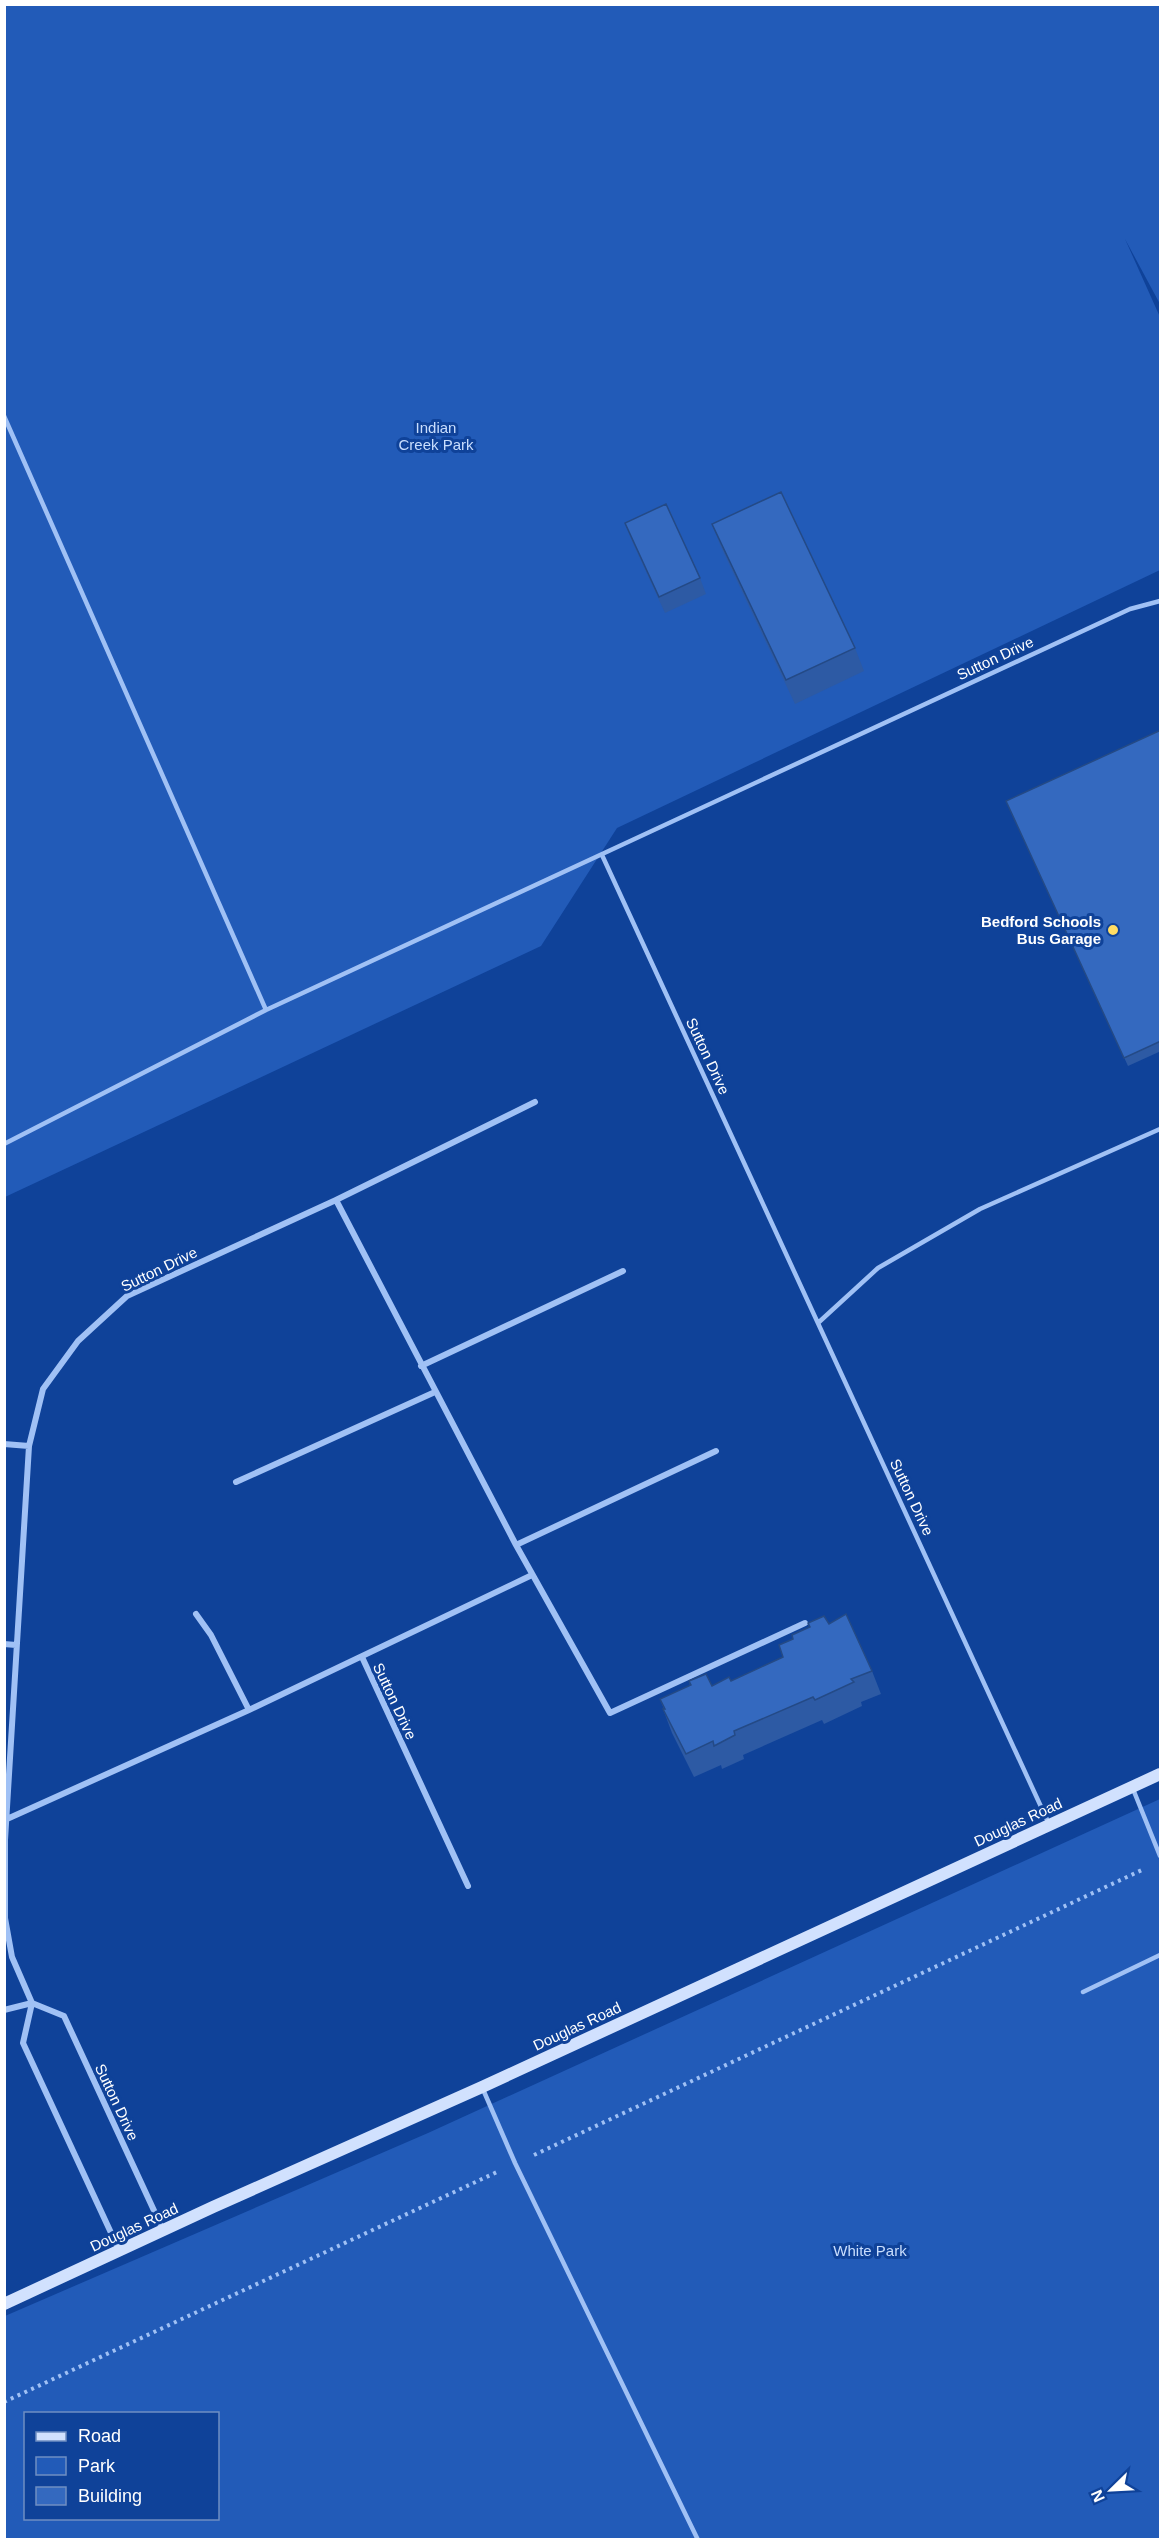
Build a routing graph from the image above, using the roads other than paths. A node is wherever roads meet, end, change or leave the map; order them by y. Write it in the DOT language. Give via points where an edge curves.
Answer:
graph roads {
  1 [pos="4,416"];
  2 [pos="1161,601"];
  3 [pos="602,855"];
  4 [pos="266,1010"];
  5 [pos="535,1102"];
  6 [pos="1161,1129"];
  7 [pos="4,1144"];
  8 [pos="336,1200"];
  9 [pos="623,1271"];
  10 [pos="818,1323"];
  11 [pos="421,1366"];
  12 [pos="435,1392"];
  13 [pos="4,1444"];
  14 [pos="29,1446"];
  15 [pos="716,1451"];
  16 [pos="236,1482"];
  17 [pos="516,1545"];
  18 [pos="532,1575"];
  19 [pos="196,1614"];
  20 [pos="805,1623"];
  21 [pos="4,1644"];
  22 [pos="16,1645"];
  23 [pos="362,1657"];
  24 [pos="249,1710"];
  25 [pos="1161,1774"];
  26 [pos="1132,1787"];
  27 [pos="7,1820"];
  28 [pos="1049,1824"];
  29 [pos="5,1840"];
  30 [pos="1161,1856"];
  31 [pos="468,1886"];
  32 [pos="1161,1955"];
  33 [pos="1083,1992"];
  34 [pos="32,2003"];
  35 [pos="4,2010"];
  36 [pos="482,2087"];
  37 [pos="163,2230"];
  38 [pos="119,2250"];
  39 [pos="4,2304"];
  40 [pos="698,2540"];
  1 -- 4 [label="lane"];
  2 -- 3 [label="lane, Sutton Drive" via="1130,609"];
  3 -- 4 [label="lane"];
  3 -- 10 [label="lane, Sutton Drive"];
  4 -- 7 [label="lane"];
  5 -- 8 [label="street, Sutton Drive"];
  6 -- 10 [label="lane" via="980,1209 878,1268"];
  8 -- 11 [label="street"];
  8 -- 14 [label="street, Sutton Drive" via="127,1296 78,1341 43,1389"];
  9 -- 11 [label="street"];
  10 -- 28 [label="lane, Sutton Drive"];
  11 -- 12 [label="street"];
  12 -- 16 [label="street"];
  12 -- 17 [label="street"];
  13 -- 14 [label="street"];
  14 -- 22 [label="street, Sutton Drive"];
  15 -- 17 [label="street"];
  17 -- 18 [label="street"];
  18 -- 20 [label="street" via="610,1713"];
  18 -- 23 [label="street, Sutton Drive"];
  19 -- 24 [label="street" via="212,1635"];
  21 -- 22 [label="street"];
  22 -- 27 [label="street, Sutton Drive"];
  23 -- 24 [label="street, Sutton Drive"];
  23 -- 31 [label="street, Sutton Drive"];
  24 -- 27 [label="street, Sutton Drive"];
  25 -- 26 [label="street, Douglas Road"];
  26 -- 28 [label="street, Douglas Road"];
  26 -- 30 [label="lane"];
  27 -- 29 [label="street, Sutton Drive"];
  28 -- 36 [label="street, Douglas Road"];
  29 -- 34 [label="street, Sutton Drive" via="5,1918 12,1958"];
  32 -- 33 [label="lane"];
  34 -- 35 [label="street"];
  34 -- 37 [label="street, Sutton Drive" via="64,2016"];
  34 -- 38 [label="street" via="23,2043"];
  36 -- 37 [label="street, Douglas Road"];
  36 -- 40 [label="lane"];
  37 -- 38 [label="street, Douglas Road"];
  38 -- 39 [label="street, Douglas Road"];
}
